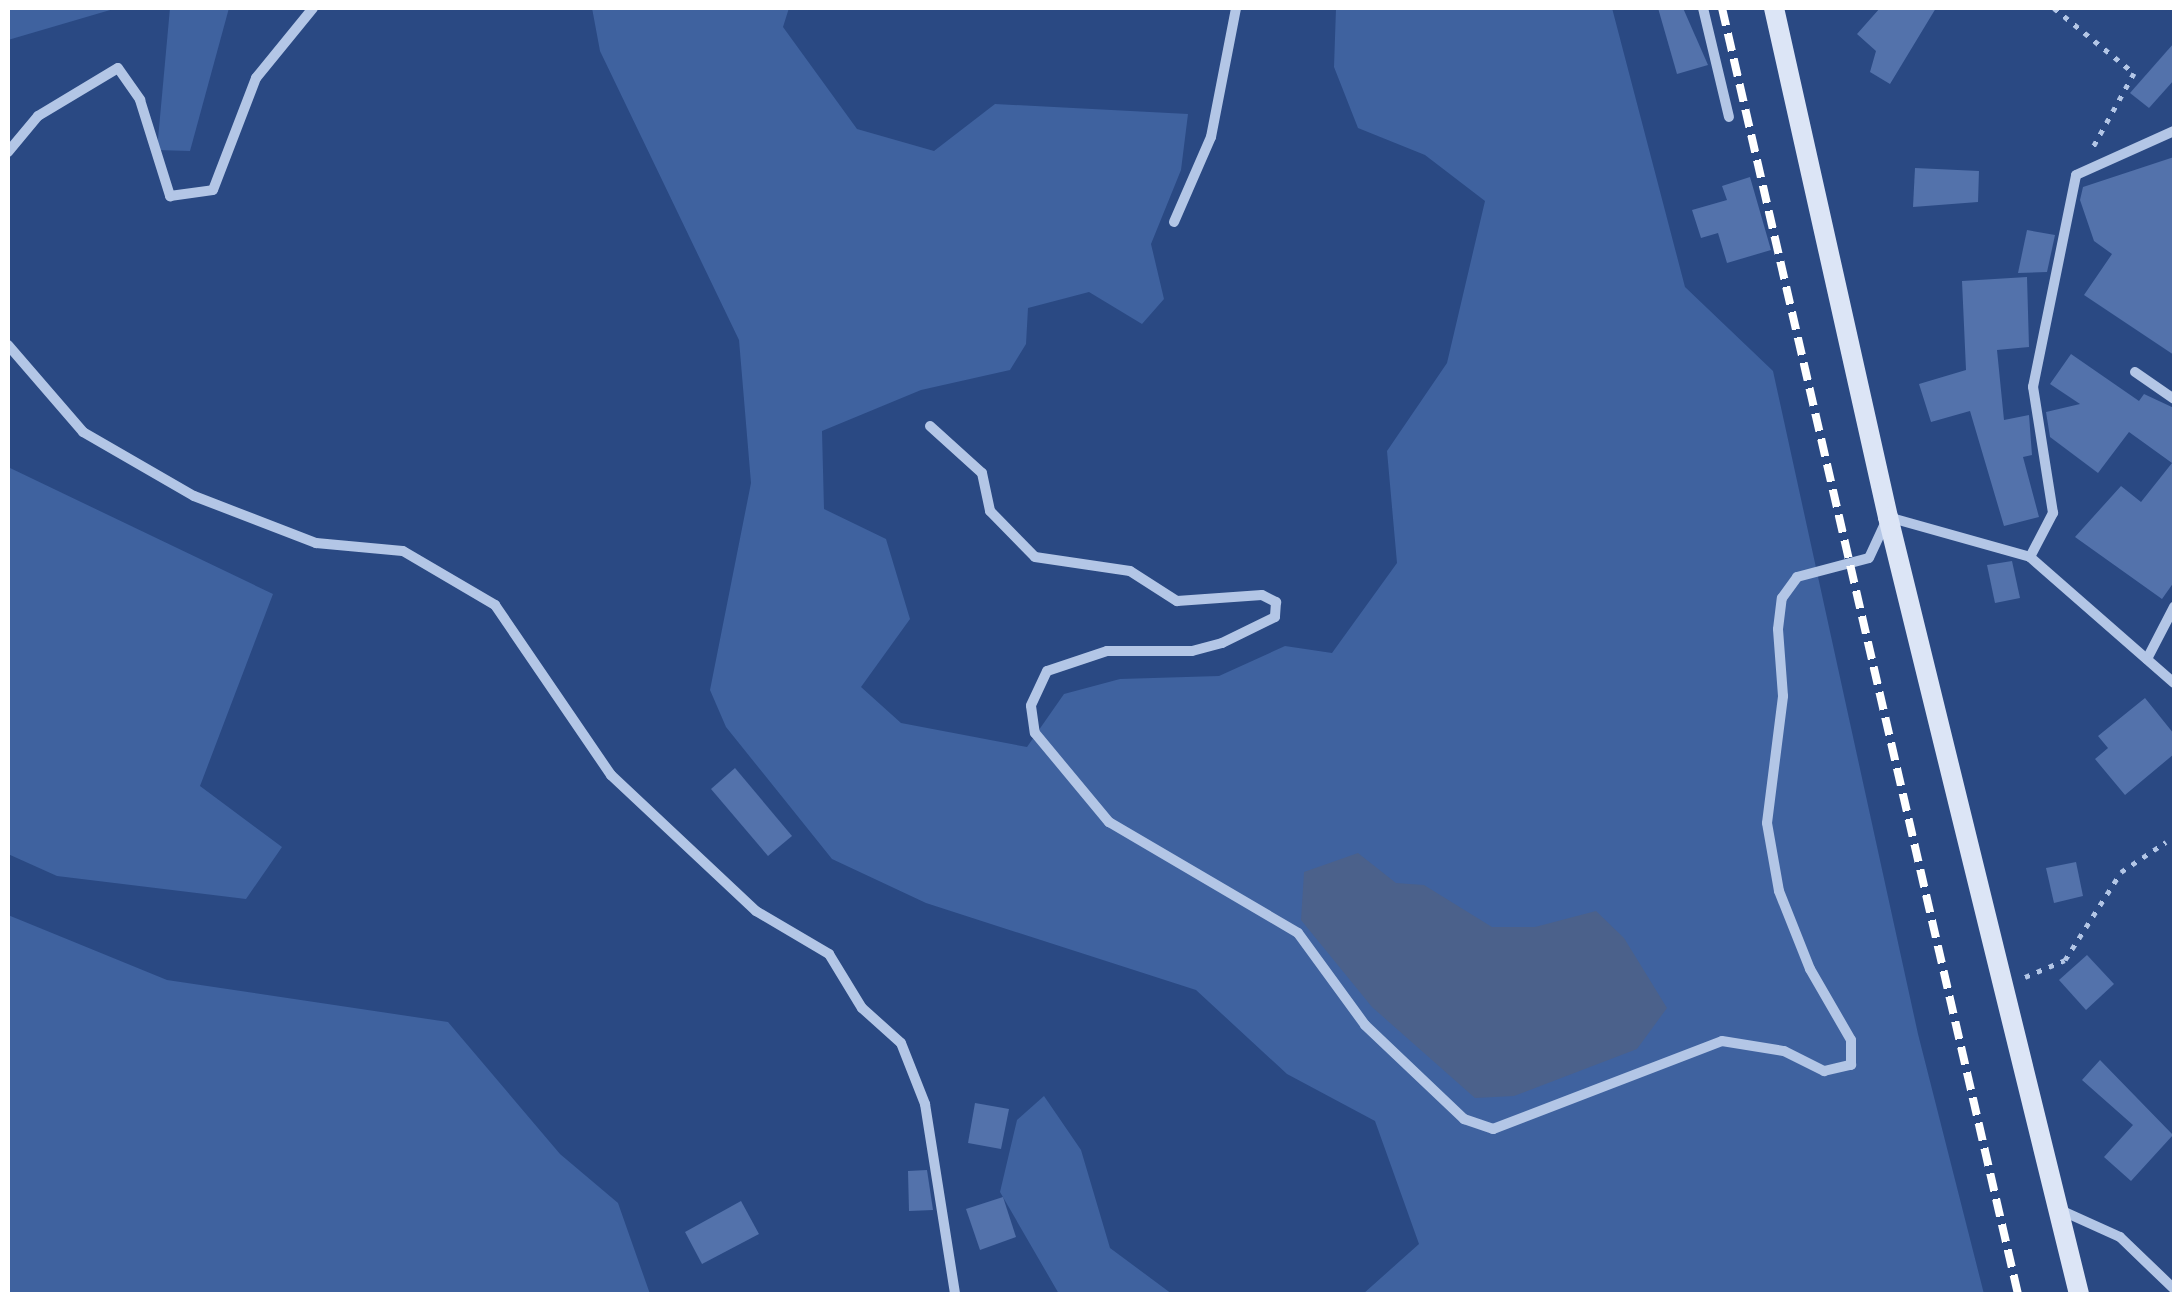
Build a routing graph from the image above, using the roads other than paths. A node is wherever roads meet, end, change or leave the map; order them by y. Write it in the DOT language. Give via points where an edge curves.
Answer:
graph roads {
  1 [pos="313,8"];
  2 [pos="1236,8"];
  3 [pos="1703,8"];
  4 [pos="1774,8"];
  5 [pos="1728,117"];
  6 [pos="2174,130"];
  7 [pos="8,152"];
  8 [pos="1174,222"];
  9 [pos="8,345"];
  10 [pos="2136,372"];
  11 [pos="2174,399"];
  12 [pos="930,426"];
  13 [pos="1888,516"];
  14 [pos="2030,557"];
  15 [pos="2174,607"];
  16 [pos="2147,659"];
  17 [pos="2174,683"];
  18 [pos="2058,1209"];
  19 [pos="2174,1290"];
  20 [pos="955,1294"];
  21 [pos="2079,1294"];
  1 -- 7 [label="street" via="256,78 213,190 170,196 140,100 118,68 38,116"];
  2 -- 8 [label="street" via="1212,136"];
  3 -- 5 [label="street"];
  4 -- 13 [label="street"];
  6 -- 14 [label="street" via="2076,175 2033,387 2053,514"];
  9 -- 20 [label="street" via="84,432 194,496 316,543 403,551 495,605 611,775 756,910 828,954 862,1008 901,1043 925,1104"];
  10 -- 11 [label="street"];
  12 -- 13 [label="street" via="982,473 990,511 1035,557 1130,571 1177,601 1262,595 1276,602 1275,617 1192,651 1107,652 1046,671 1032,706 1035,733 1109,822 1298,933 1364,1025 1464,1118 1493,1130 1722,1041 1784,1051 1824,1072 1852,1065 1852,1040 1810,969 1780,891 1767,823 1783,696 1778,629 1782,598 1797,577 1869,558"];
  13 -- 14 [label="street"];
  13 -- 18 [label="street"];
  14 -- 16 [label="street"];
  15 -- 16 [label="street"];
  16 -- 17 [label="street"];
  18 -- 19 [label="street" via="2120,1237"];
  18 -- 21 [label="street"];
}
